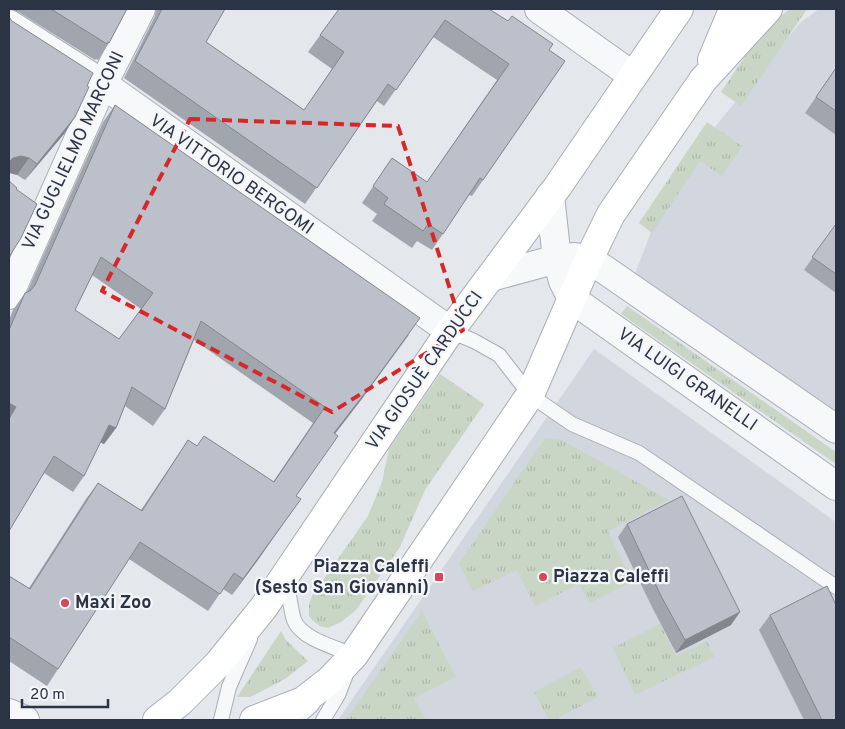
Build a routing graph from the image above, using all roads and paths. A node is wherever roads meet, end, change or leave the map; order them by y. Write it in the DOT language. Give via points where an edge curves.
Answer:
graph roads {
  1 [pos="141,9"];
  2 [pos="539,9"];
  3 [pos="679,9"];
  4 [pos="736,9"];
  5 [pos="768,9"];
  6 [pos="9,24"];
  7 [pos="633,76"];
  8 [pos="703,80"];
  9 [pos="103,84"];
  10 [pos="550,196"];
  11 [pos="557,259"];
  12 [pos="589,259"];
  13 [pos="491,277"];
  14 [pos="9,295"];
  15 [pos="572,299"];
  16 [pos="450,331"];
  17 [pos="530,395"];
  18 [pos="836,429"];
  19 [pos="836,486"];
  20 [pos="285,575"];
  21 [pos="836,587"];
  22 [pos="264,607"];
  23 [pos="354,655"];
  24 [pos="9,712"];
  25 [pos="25,720"];
  26 [pos="157,720"];
  27 [pos="221,720"];
  28 [pos="254,720"];
  29 [pos="295,720"];
  30 [pos="323,720"];
  1 -- 9 [label="street, VIA GUGLIELMO MARCONI"];
  2 -- 7 [label="street"];
  3 -- 7 [label="main road, VIA GIOSUÈ CARDUCCI"];
  4 -- 8 [label="main road"];
  5 -- 8 [label="main road"];
  6 -- 9 [label="street, VIA VITTORIO BERGOMI"];
  7 -- 10 [label="main road, VIA GIOSUÈ CARDUCCI"];
  8 -- 12 [label="main road" via="611,214"];
  9 -- 14 [label="street, VIA GUGLIELMO MARCONI" via="34,205"];
  9 -- 16 [label="street, VIA VITTORIO BERGOMI"];
  10 -- 11 [label="street"];
  10 -- 13 [label="main road, VIA GIOSUÈ CARDUCCI"];
  11 -- 12 [label="street"];
  11 -- 13 [label="street"];
  11 -- 15 [label="street"];
  12 -- 15 [label="main road"];
  12 -- 18 [label="street"];
  13 -- 16 [label="main road, VIA GIOSUÈ CARDUCCI"];
  15 -- 17 [label="main road"];
  15 -- 19 [label="street, VIA LUIGI GRANELLI"];
  16 -- 17 [label="lane" via="499,355"];
  16 -- 20 [label="main road, VIA GIOSUÈ CARDUCCI"];
  17 -- 21 [label="lane" via="572,424 640,453"];
  17 -- 23 [label="main road"];
  20 -- 22 [label="main road, VIA GIOSUÈ CARDUCCI"];
  20 -- 23 [label="lane" via="294,621 299,628 306,635"];
  22 -- 26 [label="main road, VIA GIOSUÈ CARDUCCI" via="207,677"];
  22 -- 27 [label="lane" via="229,687"];
  23 -- 28 [label="main road" via="330,680 303,700"];
  23 -- 29 [label="lane" via="325,692"];
  23 -- 30 [label="lane" via="338,695"];
  24 -- 25 [label="street"];
}
